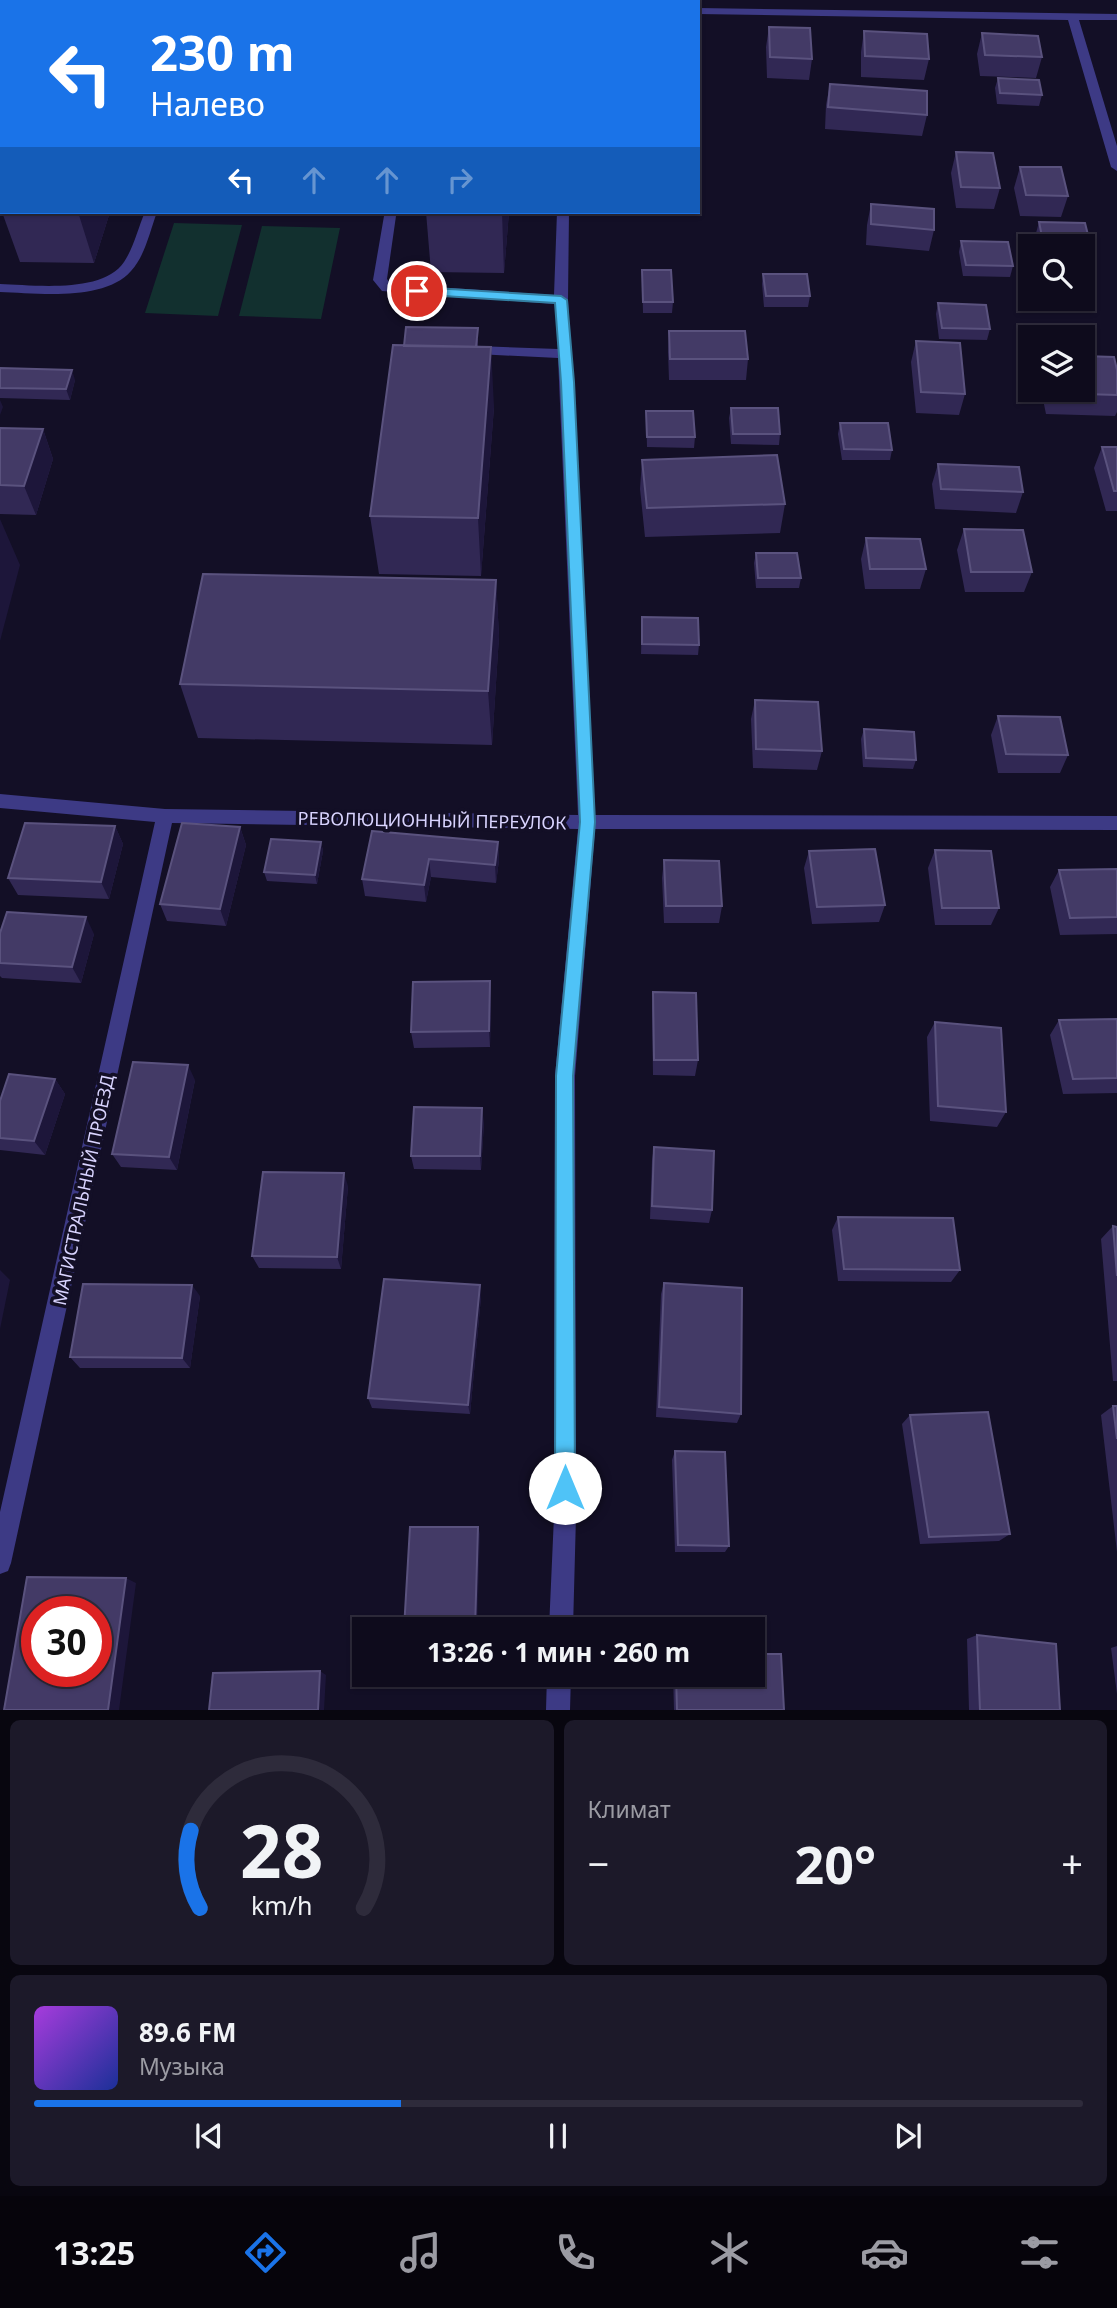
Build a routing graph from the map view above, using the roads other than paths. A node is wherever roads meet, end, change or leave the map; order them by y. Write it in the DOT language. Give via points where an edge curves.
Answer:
graph roads {
  1 [pos="700,11"];
  2 [pos="1073,18"];
  3 [pos="1117,18"];
  4 [pos="1117,167"];
  5 [pos="150,214"];
  6 [pos="388,214"];
  7 [pos="563,214"];
  8 [pos="0,288"];
  9 [pos="561,300"];
  10 [pos="477,350"];
  11 [pos="565,354"];
  12 [pos="0,801"];
  13 [pos="165,817"];
  14 [pos="587,822"];
  15 [pos="1117,822"];
  16 [pos="0,1563"];
  17 [pos="561,1617"];
  18 [pos="559,1687"];
  19 [pos="558,1710"];
  1 -- 2 [label="street"];
  2 -- 3 [label="street"];
  2 -- 4 [label="street"];
  5 -- 8 [label="street" via="127,268 108,281 81,288"];
  6 -- 9 [label="street" via="380,280 387,288"];
  7 -- 9 [label="street"];
  9 -- 11 [label="street"];
  10 -- 11 [label="street"];
  11 -- 14 [label="street"];
  12 -- 13 [label="street, РЕВОЛЮЦИОННЫЙ ПЕРЕУЛОК"];
  13 -- 14 [label="street, РЕВОЛЮЦИОННЫЙ ПЕРЕУЛОК"];
  13 -- 16 [label="street, МАГИСТРАЛЬНЫЙ ПРОЕЗД"];
  14 -- 15 [label="street, РЕВОЛЮЦИОННЫЙ ПЕРЕУЛОК"];
  14 -- 17 [label="street" via="565,1076"];
  18 -- 19 [label="street"];
}
